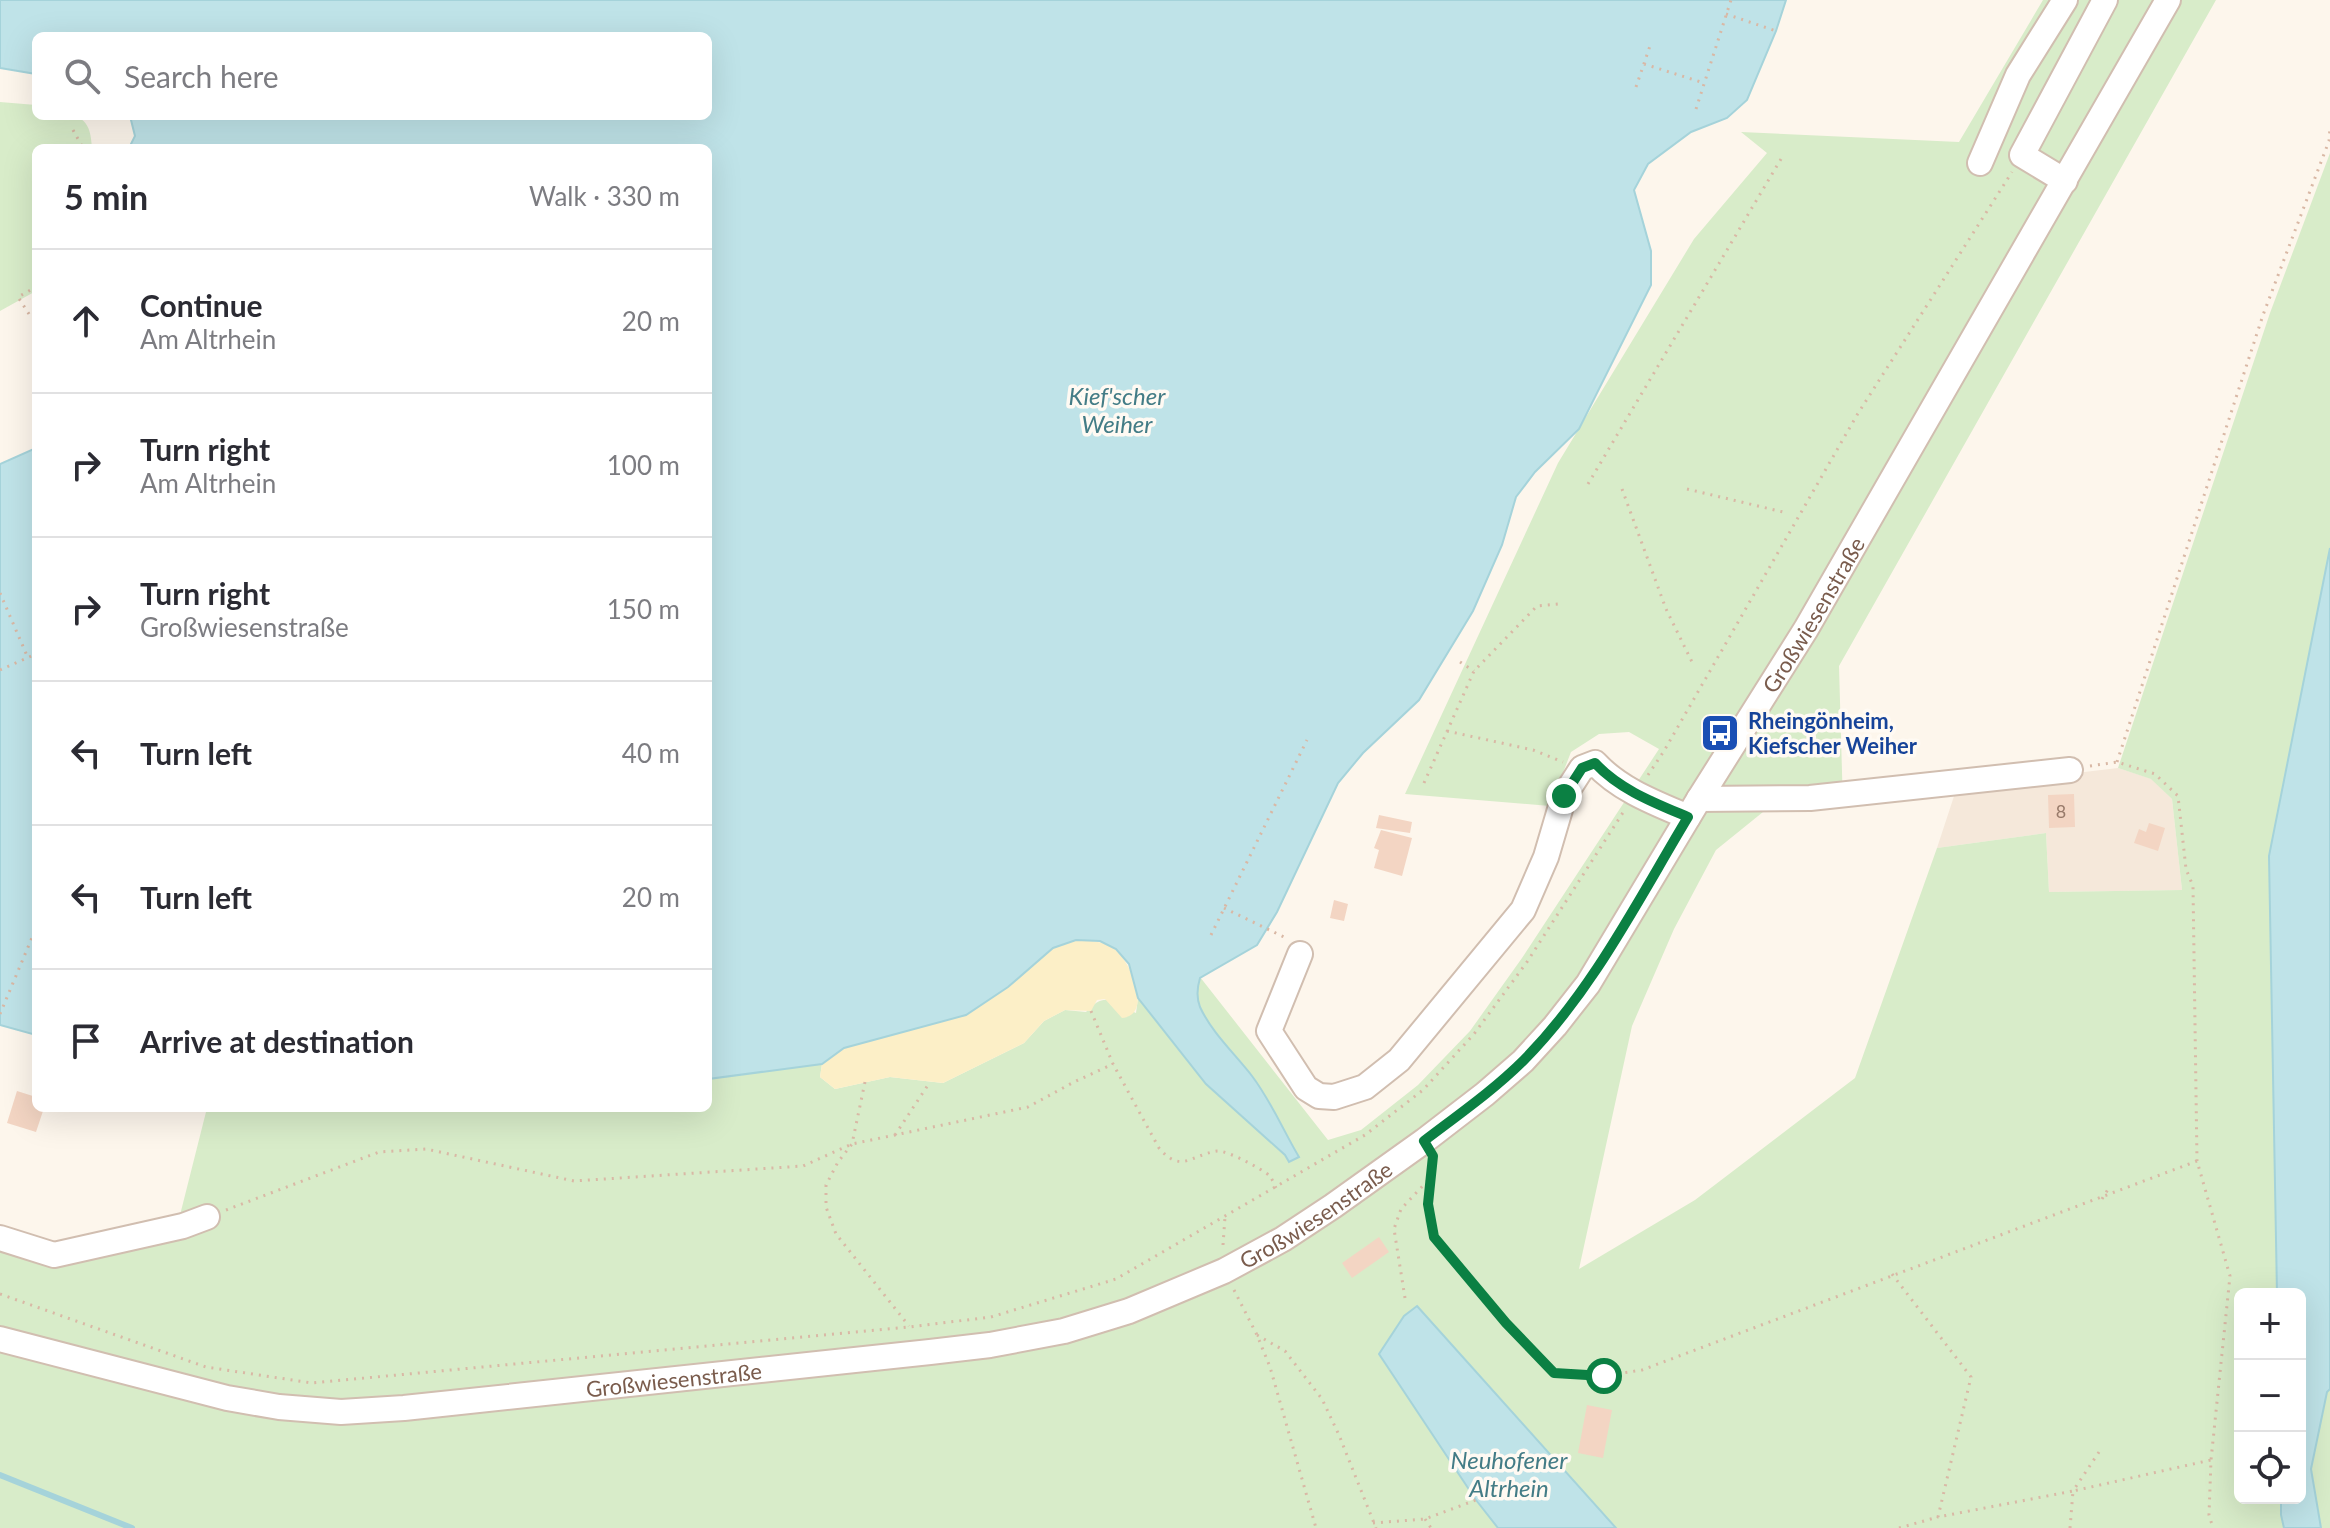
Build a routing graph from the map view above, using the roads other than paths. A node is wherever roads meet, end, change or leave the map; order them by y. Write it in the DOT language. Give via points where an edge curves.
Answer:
graph roads {
  1 [pos="2065,0"];
  2 [pos="2105,0"];
  3 [pos="2168,0"];
  4 [pos="1980,163"];
  5 [pos="2065,181"];
  6 [pos="2070,770"];
  7 [pos="1694,808"];
  8 [pos="1295,947"];
  9 [pos="207,1217"];
  10 [pos="0,1238"];
  11 [pos="0,1339"];
  1 -- 4 [label="street" via="2018,75"];
  2 -- 5 [label="street" via="2022,155"];
  3 -- 5 [label="street, Großwiesenstraße"];
  5 -- 7 [label="street, Großwiesenstraße" via="1806,629"];
  6 -- 7 [label="street"];
  7 -- 8 [label="street" via="1636,793 1595,763 1582,768 1564,796 1523,910 1399,1060 1365,1087 1319,1096 1306,1088 1269,1031"];
  7 -- 11 [label="street, Großwiesenstraße" via="1588,984 1523,1061 1424,1141 1283,1239 1129,1311 990,1345 341,1412 227,1398"];
  9 -- 10 [label="street" via="54,1255"];
}
